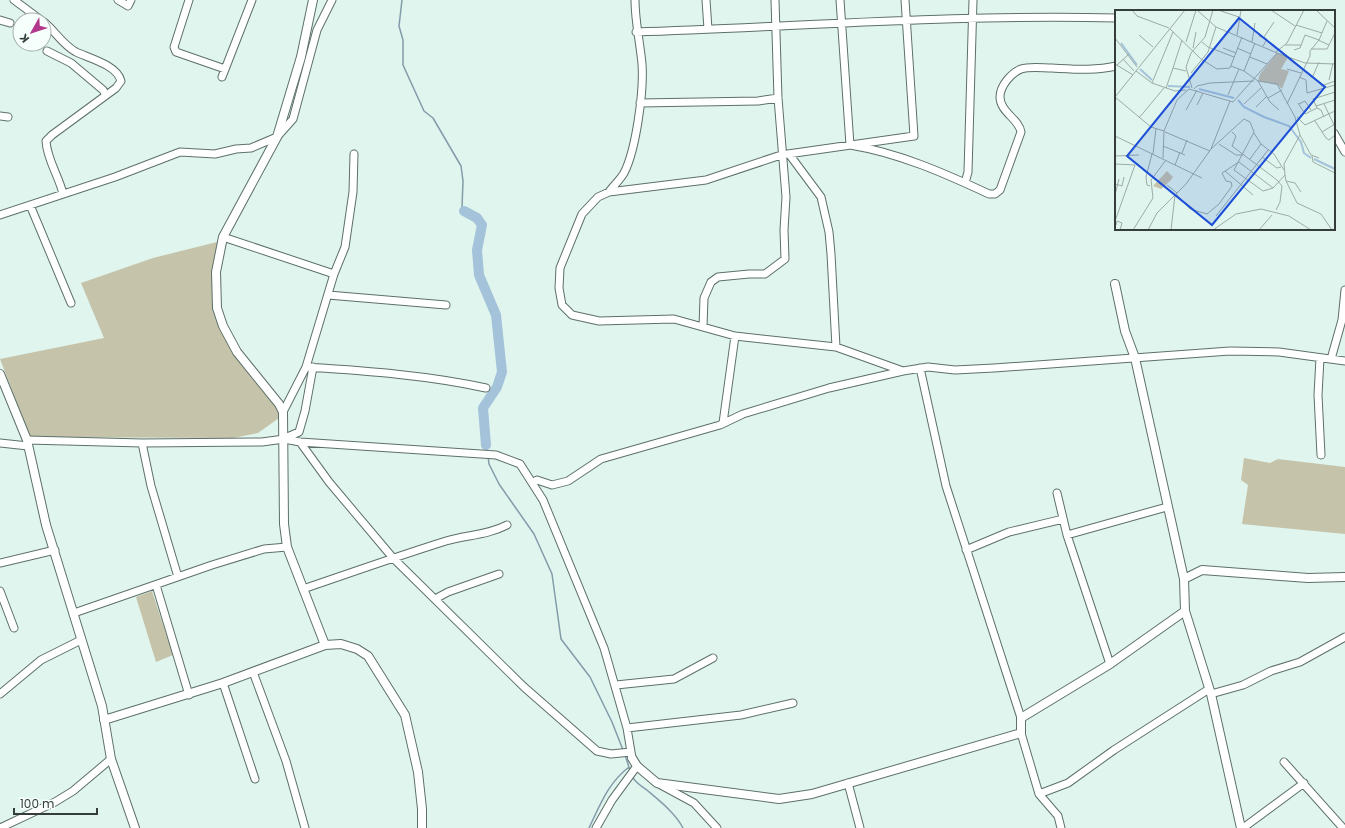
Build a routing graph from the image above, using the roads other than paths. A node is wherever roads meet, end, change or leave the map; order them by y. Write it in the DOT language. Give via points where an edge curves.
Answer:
graph roads {
  1 [pos="14,0"];
  2 [pos="118,0"];
  3 [pos="132,0"];
  4 [pos="188,0"];
  5 [pos="252,0"];
  6 [pos="313,0"];
  7 [pos="332,0"];
  8 [pos="635,0"];
  9 [pos="706,0"];
  10 [pos="775,0"];
  11 [pos="840,0"];
  12 [pos="905,0"];
  13 [pos="973,0"];
  14 [pos="30,12"];
  15 [pos="972,17"];
  16 [pos="1115,18"];
  17 [pos="0,20"];
  18 [pos="905,20"];
  19 [pos="10,23"];
  20 [pos="840,23"];
  21 [pos="776,26"];
  22 [pos="52,30"];
  23 [pos="708,30"];
  24 [pos="636,32"];
  25 [pos="49,52"];
  26 [pos="1115,66"];
  27 [pos="225,69"];
  28 [pos="222,77"];
  29 [pos="106,95"];
  30 [pos="778,98"];
  31 [pos="640,103"];
  32 [pos="0,116"];
  33 [pos="8,117"];
  34 [pos="1335,135"];
  35 [pos="276,137"];
  36 [pos="850,145"];
  37 [pos="1345,152"];
  38 [pos="354,154"];
  39 [pos="789,154"];
  40 [pos="781,155"];
  41 [pos="965,183"];
  42 [pos="608,192"];
  43 [pos="63,194"];
  44 [pos="30,205"];
  45 [pos="0,215"];
  46 [pos="223,237"];
  47 [pos="334,274"];
  48 [pos="1115,284"];
  49 [pos="1345,290"];
  50 [pos="328,295"];
  51 [pos="71,303"];
  52 [pos="446,305"];
  53 [pos="703,327"];
  54 [pos="735,336"];
  55 [pos="836,347"];
  56 [pos="1136,358"];
  57 [pos="1320,358"];
  58 [pos="1331,359"];
  59 [pos="1345,361"];
  60 [pos="310,367"];
  61 [pos="920,368"];
  62 [pos="903,371"];
  63 [pos="0,374"];
  64 [pos="486,388"];
  65 [pos="283,412"];
  66 [pos="723,423"];
  67 [pos="284,439"];
  68 [pos="300,442"];
  69 [pos="0,443"];
  70 [pos="27,443"];
  71 [pos="142,443"];
  72 [pos="1321,455"];
  73 [pos="532,483"];
  74 [pos="1057,493"];
  75 [pos="1167,508"];
  76 [pos="1063,520"];
  77 [pos="508,525"];
  78 [pos="1067,535"];
  79 [pos="286,547"];
  80 [pos="55,550"];
  81 [pos="966,550"];
  82 [pos="393,558"];
  83 [pos="0,563"];
  84 [pos="499,574"];
  85 [pos="178,577"];
  86 [pos="1345,577"];
  87 [pos="1184,579"];
  88 [pos="156,585"];
  89 [pos="303,589"];
  90 [pos="0,591"];
  91 [pos="435,599"];
  92 [pos="1186,610"];
  93 [pos="74,613"];
  94 [pos="14,628"];
  95 [pos="1345,637"];
  96 [pos="81,640"];
  97 [pos="325,645"];
  98 [pos="713,658"];
  99 [pos="1110,664"];
  100 [pos="253,672"];
  101 [pos="223,683"];
  102 [pos="616,685"];
  103 [pos="1210,692"];
  104 [pos="0,694"];
  105 [pos="189,695"];
  106 [pos="794,703"];
  107 [pos="1021,718"];
  108 [pos="104,720"];
  109 [pos="627,728"];
  110 [pos="1021,733"];
  111 [pos="630,754"];
  112 [pos="111,759"];
  113 [pos="1284,762"];
  114 [pos="636,766"];
  115 [pos="255,779"];
  116 [pos="657,783"];
  117 [pos="848,783"];
  118 [pos="1304,783"];
  119 [pos="1039,794"];
  120 [pos="0,828"];
  121 [pos="135,828"];
  122 [pos="305,828"];
  123 [pos="422,828"];
  124 [pos="596,828"];
  125 [pos="717,828"];
  126 [pos="860,828"];
  127 [pos="1061,828"];
  128 [pos="1242,828"];
  129 [pos="1343,828"];
  1 -- 14 [label="street"];
  2 -- 3 [label="street" via="128,6"];
  4 -- 27 [label="street" via="174,47 176,52"];
  5 -- 27 [label="street"];
  6 -- 35 [label="street" via="301,57"];
  7 -- 35 [label="street" via="317,30 293,119"];
  8 -- 24 [label="street"];
  9 -- 23 [label="street"];
  10 -- 21 [label="street"];
  11 -- 20 [label="street"];
  12 -- 18 [label="street"];
  13 -- 15 [label="street"];
  15 -- 16 [label="street"];
  15 -- 18 [label="street"];
  15 -- 41 [label="street" via="968,172"];
  17 -- 19 [label="street"];
  18 -- 20 [label="street"];
  18 -- 36 [label="street" via="914,136"];
  20 -- 21 [label="street"];
  20 -- 36 [label="street"];
  21 -- 23 [label="street"];
  21 -- 30 [label="street"];
  22 -- 29 [label="street" via="70,48 118,74 120,84"];
  23 -- 24 [label="street"];
  24 -- 31 [label="street" via="642,67"];
  25 -- 29 [label="street" via="71,64"];
  26 -- 41 [label="street" via="1089,70 1022,69 1012,76 1003,84 1001,104 1022,132 1000,190 995,194 989,194"];
  27 -- 28 [label="street"];
  29 -- 43 [label="street" via="46,141"];
  30 -- 31 [label="street" via="758,101"];
  30 -- 40 [label="street"];
  31 -- 42 [label="street" via="631,155 624,174"];
  32 -- 33 [label="street"];
  34 -- 37 [label="street"];
  35 -- 43 [label="street" via="251,148 215,154 180,152"];
  35 -- 46 [label="street"];
  36 -- 39 [label="street"];
  36 -- 41 [label="street" via="902,157"];
  38 -- 47 [label="street" via="353,192 345,247"];
  39 -- 40 [label="street"];
  39 -- 55 [label="street" via="821,197 829,232"];
  40 -- 42 [label="street" via="706,180"];
  40 -- 53 [label="street" via="786,198 785,259 765,274 718,277 711,282 704,298"];
  42 -- 53 [label="street" via="582,214 560,268 559,288 562,305 572,315 599,321 674,319"];
  43 -- 44 [label="street"];
  44 -- 45 [label="street"];
  44 -- 51 [label="street"];
  46 -- 47 [label="street"];
  46 -- 65 [label="street" via="216,272 217,308 237,352"];
  47 -- 50 [label="street"];
  48 -- 56 [label="street" via="1125,331"];
  49 -- 58 [label="street" via="1342,320"];
  50 -- 52 [label="street"];
  50 -- 60 [label="street"];
  53 -- 54 [label="street"];
  54 -- 55 [label="street"];
  54 -- 66 [label="street"];
  55 -- 62 [label="street"];
  56 -- 57 [label="street" via="1230,351 1279,352"];
  56 -- 61 [label="street" via="955,370"];
  56 -- 75 [label="street"];
  57 -- 58 [label="street"];
  57 -- 72 [label="street" via="1318,395"];
  58 -- 59 [label="street"];
  60 -- 64 [label="street" via="401,374"];
  60 -- 65 [label="street"];
  60 -- 67 [label="street" via="305,411 298,432"];
  61 -- 62 [label="street"];
  61 -- 81 [label="street" via="946,486"];
  62 -- 66 [label="street" via="829,388 743,414"];
  63 -- 70 [label="street"];
  65 -- 67 [label="street"];
  66 -- 73 [label="street" via="601,459 568,481 552,485 537,480"];
  67 -- 68 [label="street"];
  67 -- 71 [label="street" via="262,442"];
  67 -- 79 [label="street"];
  68 -- 73 [label="street" via="496,455 520,464"];
  68 -- 82 [label="street" via="329,482"];
  69 -- 70 [label="street"];
  70 -- 71 [label="street"];
  70 -- 80 [label="street" via="46,525"];
  71 -- 85 [label="street" via="151,486"];
  73 -- 102 [label="street" via="542,500 604,648"];
  74 -- 76 [label="street"];
  75 -- 78 [label="street"];
  75 -- 87 [label="street"];
  76 -- 78 [label="street"];
  76 -- 81 [label="street" via="1009,532"];
  77 -- 82 [label="street" via="498,530 459,537"];
  78 -- 99 [label="street"];
  79 -- 85 [label="street" via="264,549"];
  79 -- 89 [label="street"];
  80 -- 83 [label="street"];
  80 -- 93 [label="street"];
  81 -- 107 [label="street"];
  82 -- 89 [label="street"];
  82 -- 91 [label="street"];
  84 -- 91 [label="street"];
  85 -- 88 [label="street"];
  86 -- 87 [label="street" via="1308,578 1202,570"];
  87 -- 92 [label="street"];
  88 -- 93 [label="street"];
  88 -- 105 [label="street"];
  89 -- 97 [label="street"];
  90 -- 94 [label="street"];
  91 -- 111 [label="street" via="529,692 597,751"];
  92 -- 99 [label="street"];
  92 -- 103 [label="street"];
  93 -- 96 [label="street"];
  95 -- 103 [label="street" via="1300,662 1271,671 1243,685"];
  96 -- 104 [label="street" via="41,660"];
  96 -- 108 [label="street"];
  97 -- 100 [label="street"];
  97 -- 123 [label="street" via="341,644 368,656 405,715 418,772"];
  98 -- 102 [label="street" via="674,679"];
  99 -- 107 [label="street"];
  100 -- 101 [label="street"];
  100 -- 122 [label="street" via="286,761"];
  101 -- 105 [label="street"];
  101 -- 115 [label="street"];
  102 -- 109 [label="street"];
  103 -- 119 [label="street" via="1120,746 1068,783"];
  103 -- 128 [label="street"];
  105 -- 108 [label="street"];
  106 -- 109 [label="street" via="741,715"];
  107 -- 110 [label="street"];
  108 -- 112 [label="street"];
  109 -- 111 [label="street"];
  110 -- 117 [label="street"];
  110 -- 119 [label="street"];
  111 -- 114 [label="street"];
  112 -- 120 [label="street" via="55,802"];
  112 -- 121 [label="street"];
  113 -- 118 [label="street"];
  114 -- 116 [label="street"];
  114 -- 124 [label="street"];
  116 -- 117 [label="street" via="779,799 812,794"];
  116 -- 125 [label="street" via="694,803"];
  117 -- 126 [label="street"];
  118 -- 128 [label="street"];
  118 -- 129 [label="street"];
  119 -- 127 [label="street" via="1058,816"];
}
